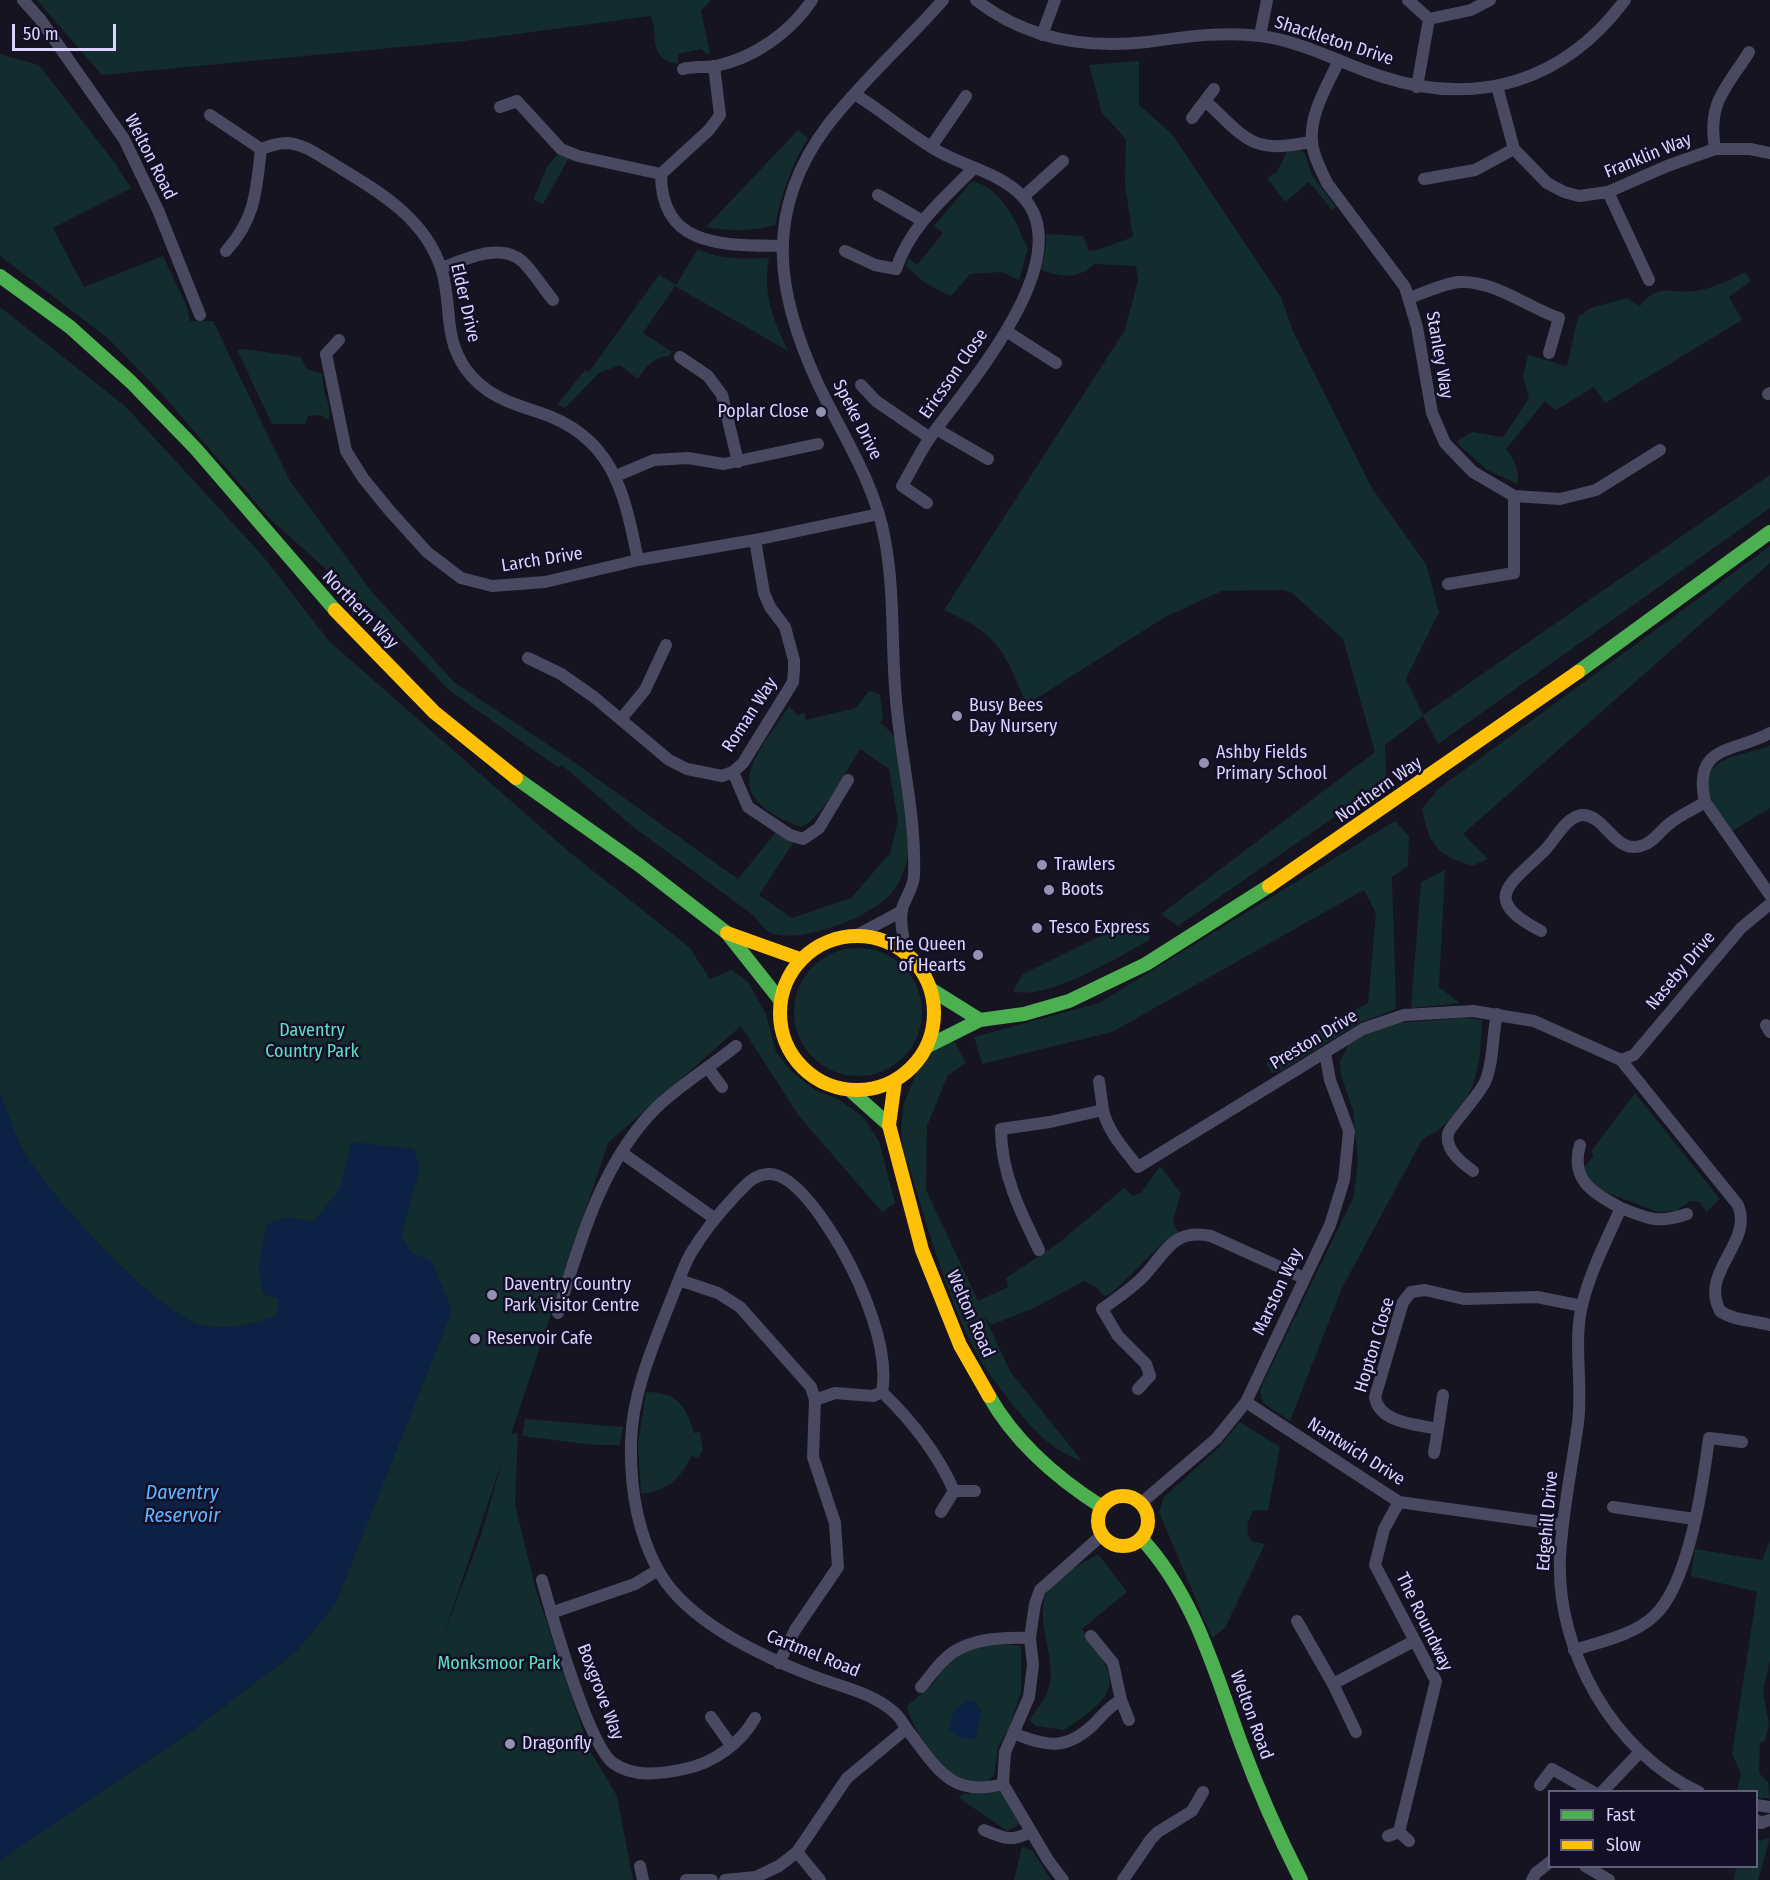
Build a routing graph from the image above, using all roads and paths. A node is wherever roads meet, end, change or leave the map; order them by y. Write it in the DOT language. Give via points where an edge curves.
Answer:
graph roads {
  1 [pos="23,0"];
  2 [pos="812,0"];
  3 [pos="943,0"];
  4 [pos="976,0"];
  5 [pos="1055,0"];
  6 [pos="1267,0"];
  7 [pos="1408,0"];
  8 [pos="1490,0"];
  9 [pos="1625,0"];
  10 [pos="1429,19"];
  11 [pos="1042,35"];
  12 [pos="1260,36"];
  13 [pos="1749,52"];
  14 [pos="1339,60"];
  15 [pos="714,66"];
  16 [pos="683,69"];
  17 [pos="1497,86"];
  18 [pos="1418,87"];
  19 [pos="1214,89"];
  20 [pos="856,95"];
  21 [pos="966,96"];
  22 [pos="1205,101"];
  23 [pos="500,107"];
  24 [pos="210,115"];
  25 [pos="1192,118"];
  26 [pos="1312,142"];
  27 [pos="931,147"];
  28 [pos="261,149"];
  29 [pos="1514,149"];
  30 [pos="1715,149"];
  31 [pos="1770,153"];
  32 [pos="1063,161"];
  33 [pos="973,169"];
  34 [pos="661,174"];
  35 [pos="1424,179"];
  36 [pos="1608,192"];
  37 [pos="878,195"];
  38 [pos="1023,197"];
  39 [pos="921,220"];
  40 [pos="781,246"];
  41 [pos="226,251"];
  42 [pos="845,251"];
  43 [pos="441,267"];
  44 [pos="0,276"];
  45 [pos="1649,280"];
  46 [pos="1410,298"];
  47 [pos="553,300"];
  48 [pos="200,315"];
  49 [pos="1006,331"];
  50 [pos="339,340"];
  51 [pos="1549,353"];
  52 [pos="680,357"];
  53 [pos="1056,363"];
  54 [pos="861,386"];
  55 [pos="934,434"];
  56 [pos="818,444"];
  57 [pos="1660,450"];
  58 [pos="988,459"];
  59 [pos="738,462"];
  60 [pos="616,476"];
  61 [pos="1514,496"];
  62 [pos="927,503"];
  63 [pos="879,514"];
  64 [pos="1770,532"];
  65 [pos="755,540"];
  66 [pos="638,560"];
  67 [pos="1448,584"];
  68 [pos="666,645"];
  69 [pos="528,658"];
  70 [pos="621,719"];
  71 [pos="1770,733"];
  72 [pos="733,772"];
  73 [pos="848,780"];
  74 [pos="1704,802"];
  75 [pos="1770,895"];
  76 [pos="1770,904"];
  77 [pos="902,910"];
  78 [pos="1541,931"];
  79 [pos="727,933"];
  80 [pos="859,934"];
  81 [pos="905,950"];
  82 [pos="800,959"];
  83 [pos="932,990"];
  84 [pos="780,1000"];
  85 [pos="1497,1014"];
  86 [pos="980,1020"];
  87 [pos="736,1046"];
  88 [pos="928,1046"];
  89 [pos="1325,1053"];
  90 [pos="1621,1060"];
  91 [pos="708,1068"];
  92 [pos="895,1081"];
  93 [pos="1099,1081"];
  94 [pos="722,1087"];
  95 [pos="851,1091"];
  96 [pos="1102,1110"];
  97 [pos="889,1125"];
  98 [pos="1580,1145"];
  99 [pos="622,1153"];
  100 [pos="1473,1171"];
  101 [pos="1621,1208"];
  102 [pos="1687,1214"];
  103 [pos="714,1218"];
  104 [pos="1039,1250"];
  105 [pos="1304,1278"];
  106 [pos="568,1279"];
  107 [pos="679,1280"];
  108 [pos="589,1285"];
  109 [pos="1582,1306"];
  110 [pos="558,1313"];
  111 [pos="1770,1325"];
  112 [pos="1138,1389"];
  113 [pos="882,1392"];
  114 [pos="1443,1395"];
  115 [pos="816,1400"];
  116 [pos="1246,1402"];
  117 [pos="1438,1429"];
  118 [pos="1742,1442"];
  119 [pos="1434,1453"];
  120 [pos="954,1491"];
  121 [pos="975,1491"];
  122 [pos="1399,1502"];
  123 [pos="1140,1504"];
  124 [pos="1102,1507"];
  125 [pos="1613,1507"];
  126 [pos="941,1512"];
  127 [pos="1694,1520"];
  128 [pos="1563,1526"];
  129 [pos="1102,1535"];
  130 [pos="1141,1538"];
  131 [pos="658,1570"];
  132 [pos="542,1581"];
  133 [pos="551,1613"];
  134 [pos="1297,1621"];
  135 [pos="1091,1636"];
  136 [pos="1030,1638"];
  137 [pos="1414,1641"];
  138 [pos="1574,1650"];
  139 [pos="779,1663"];
  140 [pos="1332,1684"];
  141 [pos="921,1687"];
  142 [pos="1121,1700"];
  143 [pos="711,1717"];
  144 [pos="755,1718"];
  145 [pos="1129,1720"];
  146 [pos="906,1729"];
  147 [pos="1356,1732"];
  148 [pos="1015,1734"];
  149 [pos="731,1745"];
  150 [pos="1640,1752"];
  151 [pos="1003,1784"];
  152 [pos="1540,1785"];
  153 [pos="1591,1790"];
  154 [pos="1603,1790"];
  155 [pos="1697,1790"];
  156 [pos="1203,1792"];
  157 [pos="984,1830"];
  158 [pos="1031,1831"];
  159 [pos="1399,1836"];
  160 [pos="797,1852"];
  161 [pos="1548,1864"];
  162 [pos="640,1866"];
  163 [pos="1589,1868"];
  164 [pos="643,1880"];
  165 [pos="686,1880"];
  166 [pos="712,1880"];
  167 [pos="724,1880"];
  168 [pos="820,1880"];
  169 [pos="1063,1880"];
  170 [pos="1123,1880"];
  171 [pos="1301,1880"];
  172 [pos="1532,1880"];
  173 [pos="1610,1880"];
  1 -- 48 [label="street, Welton Road" via="124,139 158,210"];
  2 -- 15 [label="street" via="800,18 776,38 747,55"];
  3 -- 20 [label="street, Speke Drive"];
  4 -- 11 [label="street, Shackleton Drive" via="1006,21"];
  5 -- 11 [label="street"];
  6 -- 12 [label="street"];
  7 -- 10 [label="street"];
  8 -- 10 [label="street" via="1471,10"];
  9 -- 17 [label="street, Shackleton Drive" via="1607,25 1554,66"];
  10 -- 18 [label="street"];
  11 -- 12 [label="street, Shackleton Drive" via="1081,44 1123,44 1208,34"];
  12 -- 14 [label="street, Shackleton Drive" via="1297,44"];
  13 -- 30 [label="street" via="1712,117"];
  14 -- 18 [label="street, Shackleton Drive"];
  14 -- 26 [label="street, Stanley Way" via="1317,109"];
  15 -- 16 [label="street"];
  15 -- 34 [label="street" via="720,115"];
  17 -- 18 [label="street, Shackleton Drive" via="1462,90"];
  17 -- 29 [label="street, Franklin Way"];
  19 -- 22 [label="street"];
  20 -- 27 [label="street, Ericsson Close"];
  20 -- 40 [label="street, Speke Drive" via="828,125 807,156 792,194"];
  21 -- 27 [label="street"];
  22 -- 25 [label="street"];
  22 -- 26 [label="street" via="1261,144"];
  23 -- 34 [label="street" via="517,101 557,145 573,154"];
  24 -- 28 [label="street"];
  26 -- 46 [label="street, Stanley Way" via="1327,183"];
  27 -- 33 [label="street, Ericsson Close"];
  28 -- 41 [label="street" via="255,203 247,224"];
  28 -- 43 [label="street, Elder Drive" via="276,144 303,146 387,197 422,231"];
  29 -- 35 [label="street" via="1475,170"];
  29 -- 36 [label="street, Franklin Way" via="1547,183 1564,192 1579,196"];
  30 -- 31 [label="street, Franklin Way"];
  30 -- 36 [label="street, Franklin Way"];
  32 -- 38 [label="street"];
  33 -- 38 [label="street, Ericsson Close" via="1001,179"];
  33 -- 39 [label="street"];
  34 -- 40 [label="street" via="665,206 685,231 726,245"];
  36 -- 45 [label="street"];
  37 -- 39 [label="street"];
  38 -- 49 [label="street, Ericsson Close" via="1033,211 1039,252 1031,281"];
  39 -- 42 [label="street" via="896,269 874,265"];
  40 -- 63 [label="street, Speke Drive" via="790,312 811,368 864,472"];
  43 -- 47 [label="street" via="499,252 511,254 523,261"];
  43 -- 60 [label="street, Elder Drive" via="454,346 477,383 490,394 573,428 592,442"];
  44 -- 79 [label="main road, Northern Way" via="70,327 131,382 196,449 319,594 434,712 524,785"];
  46 -- 51 [label="street" via="1459,282 1502,292 1559,318"];
  46 -- 61 [label="street, Stanley Way" via="1432,413 1445,443 1473,472"];
  49 -- 53 [label="street, Ericsson Close"];
  49 -- 55 [label="street, Ericsson Close"];
  50 -- 66 [label="street, Larch Drive" via="326,354 346,451 363,478 427,552 461,578 492,586 545,582"];
  52 -- 59 [label="street" via="708,376 723,395"];
  54 -- 55 [label="street" via="876,401"];
  55 -- 58 [label="street"];
  55 -- 62 [label="street, Ericsson Close" via="902,486"];
  56 -- 59 [label="street"];
  57 -- 61 [label="street, Stanley Way" via="1590,492 1560,499"];
  59 -- 60 [label="street" via="654,460"];
  60 -- 66 [label="street, Elder Drive"];
  61 -- 67 [label="street" via="1514,573"];
  63 -- 65 [label="street, Larch Drive"];
  63 -- 77 [label="street, Speke Drive" via="892,584 894,683 915,878"];
  64 -- 86 [label="main road, Northern Way" via="1509,722 1302,865 1146,964 1069,1001 1024,1014"];
  65 -- 66 [label="street, Larch Drive"];
  65 -- 72 [label="street, Roman Way" via="764,593 785,627 792,649 793,682 743,763"];
  68 -- 70 [label="street" via="645,690"];
  69 -- 70 [label="street, Roman Way" via="561,674"];
  70 -- 72 [label="street, Roman Way" via="669,760 687,769 722,776"];
  71 -- 74 [label="street" via="1718,752 1710,760 1703,772"];
  72 -- 73 [label="street, Roman Way" via="748,807 790,835 803,839 819,828"];
  74 -- 75 [label="street"];
  74 -- 78 [label="street" via="1640,847 1614,838 1593,818 1583,815 1573,819 1508,887 1509,908 1515,917"];
  76 -- 90 [label="street, Naseby Drive" via="1735,935 1634,1055"];
  77 -- 80 [label="street"];
  77 -- 81 [label="street, Speke Drive"];
  79 -- 82 [label="main road"];
  79 -- 84 [label="main road"];
  80 -- 81 [label="main road"];
  80 -- 82 [label="main road" via="832,939"];
  81 -- 83 [label="main road" via="924,971"];
  82 -- 84 [label="main road"];
  83 -- 86 [label="main road"];
  83 -- 88 [label="main road" via="935,1018"];
  84 -- 95 [label="main road" via="782,1035 797,1062 821,1082"];
  85 -- 89 [label="street, Preston Drive" via="1448,1011 1404,1015 1362,1029"];
  85 -- 90 [label="street, Preston Drive" via="1534,1022"];
  85 -- 100 [label="street" via="1486,1080 1477,1099 1452,1125 1448,1135 1450,1148"];
  86 -- 88 [label="main road, Northern Way"];
  87 -- 91 [label="street"];
  88 -- 92 [label="main road" via="916,1064"];
  89 -- 96 [label="street, Preston Drive" via="1138,1167 1105,1122"];
  89 -- 105 [label="street, Marston Way" via="1330,1080 1349,1131 1344,1180 1330,1225"];
  90 -- 111 [label="street, Preston Drive" via="1738,1205 1743,1226 1716,1279 1716,1304 1727,1316"];
  91 -- 94 [label="street"];
  91 -- 99 [label="street" via="656,1108"];
  92 -- 95 [label="main road" via="871,1090"];
  92 -- 97 [label="main road, Welton Road"];
  93 -- 96 [label="street"];
  95 -- 97 [label="main road"];
  96 -- 104 [label="street" via="1001,1129 1001,1152 1016,1203"];
  97 -- 124 [label="main road, Welton Road" via="922,1250 960,1345 998,1412 1046,1465"];
  98 -- 101 [label="street" via="1577,1173 1588,1186"];
  99 -- 103 [label="street"];
  99 -- 106 [label="street" via="602,1190"];
  101 -- 102 [label="street" via="1651,1220 1668,1221"];
  101 -- 109 [label="street, Edgehill Drive"];
  103 -- 107 [label="street, Cartmel Road"];
  103 -- 113 [label="street, Cartmel Road" via="751,1179 765,1174 784,1176 799,1190 832,1232 853,1272 877,1334 885,1375"];
  105 -- 112 [label="street" via="1211,1236 1197,1234 1175,1240 1142,1278 1102,1309 1118,1336 1146,1364 1150,1377"];
  105 -- 116 [label="street, Marston Way"];
  106 -- 108 [label="street"];
  106 -- 110 [label="street"];
  107 -- 115 [label="street" via="717,1293 740,1307 811,1387"];
  107 -- 131 [label="street, Cartmel Road" via="645,1370 631,1438 635,1500"];
  109 -- 117 [label="street, Hopton Close" via="1537,1297 1464,1299 1425,1290 1411,1292 1403,1302 1375,1397 1376,1407 1391,1417"];
  109 -- 128 [label="street, Edgehill Drive" via="1578,1421"];
  113 -- 115 [label="street" via="873,1396 835,1393"];
  113 -- 120 [label="street" via="942,1463"];
  114 -- 117 [label="street"];
  115 -- 139 [label="street" via="813,1457 835,1523 838,1567 795,1630"];
  116 -- 122 [label="street, Nantwich Drive"];
  116 -- 123 [label="street, Marston Way" via="1216,1439"];
  117 -- 119 [label="street"];
  118 -- 127 [label="street" via="1708,1438"];
  120 -- 121 [label="street"];
  120 -- 126 [label="street"];
  122 -- 128 [label="street, Nantwich Drive"];
  122 -- 137 [label="street, The Roundway" via="1384,1529 1375,1565"];
  123 -- 124 [label="main road" via="1133,1498 1116,1497"];
  123 -- 130 [label="main road" via="1147,1521"];
  124 -- 129 [label="main road" via="1098,1521"];
  125 -- 127 [label="street"];
  127 -- 138 [label="street" via="1665,1604 1640,1626"];
  128 -- 138 [label="street, Edgehill Drive" via="1562,1591"];
  129 -- 130 [label="main road" via="1121,1545"];
  129 -- 136 [label="street" via="1040,1590"];
  130 -- 171 [label="main road, Welton Road" via="1177,1586"];
  131 -- 133 [label="street" via="635,1584"];
  131 -- 139 [label="street, Cartmel Road" via="673,1590 716,1627"];
  132 -- 133 [label="street, Boxgrove Way"];
  133 -- 149 [label="street, Boxgrove Way" via="599,1748 614,1763 639,1774 661,1774 716,1759"];
  134 -- 140 [label="street"];
  135 -- 142 [label="street" via="1113,1663"];
  136 -- 141 [label="street" via="1001,1637 962,1648 946,1657"];
  136 -- 148 [label="street" via="1033,1665 1029,1696"];
  137 -- 140 [label="street"];
  137 -- 159 [label="street, The Roundway" via="1436,1681"];
  138 -- 150 [label="street, Edgehill Drive" via="1598,1701"];
  139 -- 146 [label="street, Cartmel Road" via="875,1699 897,1714"];
  140 -- 147 [label="street"];
  142 -- 145 [label="street"];
  142 -- 148 [label="street" via="1074,1739 1060,1745 1043,1745"];
  143 -- 149 [label="street"];
  144 -- 149 [label="street, Boxgrove Way" via="746,1735"];
  146 -- 151 [label="street, Cartmel Road" via="942,1775 957,1785 972,1789"];
  146 -- 160 [label="street" via="847,1778"];
  148 -- 151 [label="street" via="1005,1752"];
  150 -- 154 [label="street"];
  150 -- 155 [label="street, Edgehill Drive"];
  151 -- 158 [label="street"];
  152 -- 153 [label="street" via="1552,1769"];
  156 -- 170 [label="street" via="1192,1811 1158,1832"];
  157 -- 158 [label="street" via="1008,1840"];
  158 -- 169 [label="street"];
  160 -- 167 [label="street" via="756,1877"];
  160 -- 168 [label="street"];
  161 -- 172 [label="street"];
  162 -- 164 [label="street"];
  163 -- 173 [label="street"];
  165 -- 166 [label="street"];
}
